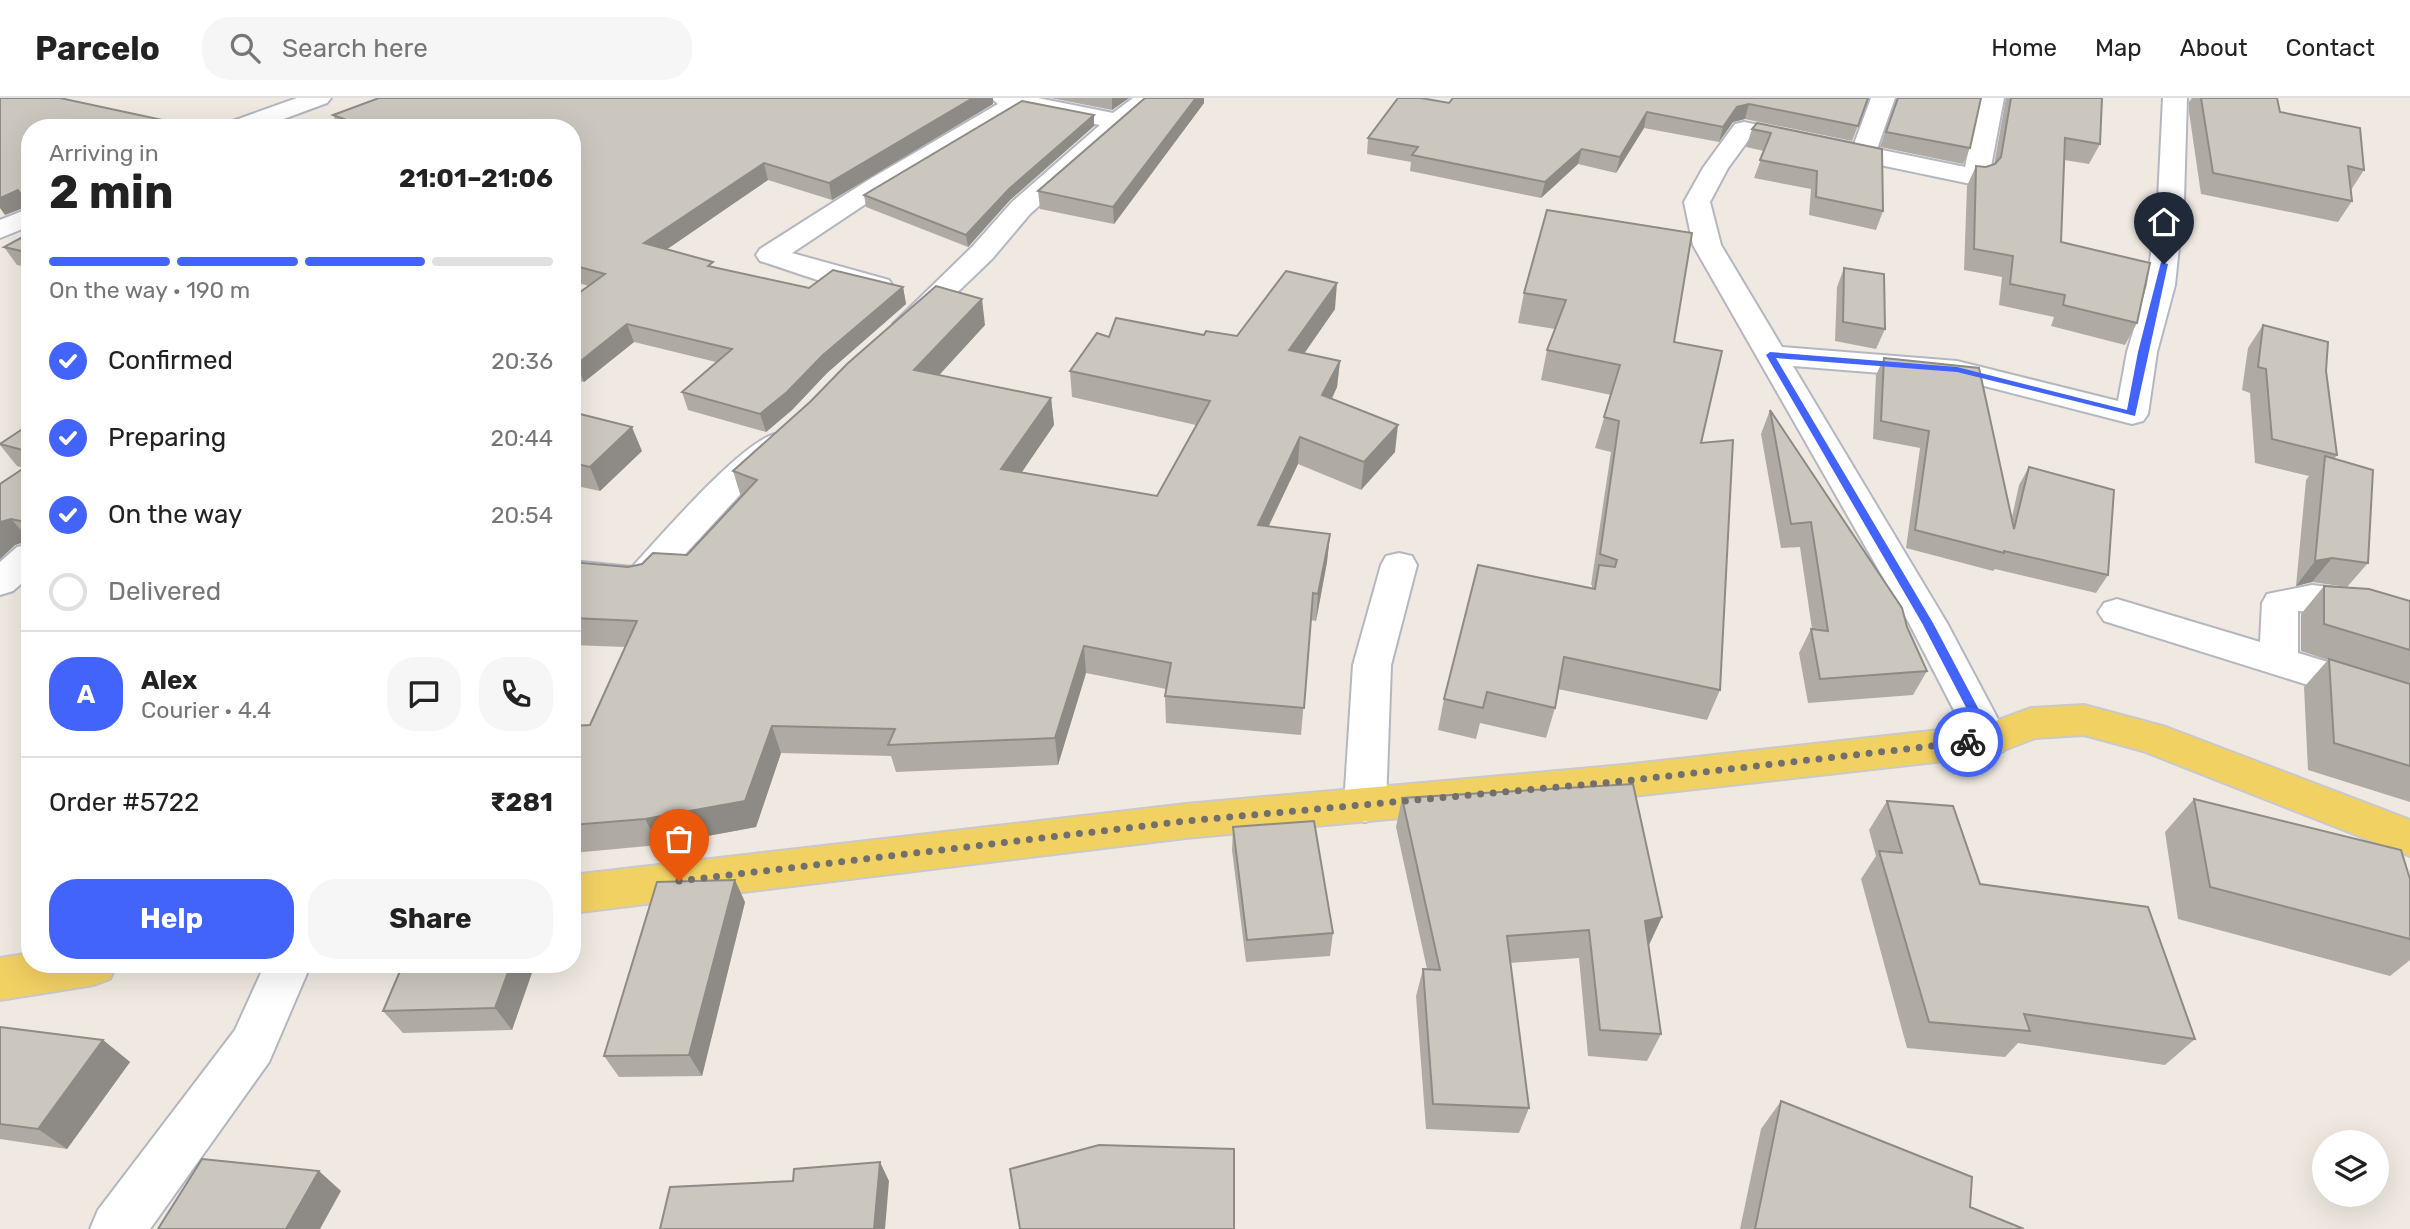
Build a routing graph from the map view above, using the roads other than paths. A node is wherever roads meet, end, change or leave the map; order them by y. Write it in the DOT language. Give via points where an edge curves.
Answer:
graph roads {
  1 [pos="319,98"];
  2 [pos="1148,98"];
  3 [pos="1883,98"];
  4 [pos="1992,98"];
  5 [pos="2175,98"];
  6 [pos="1011,100"];
  7 [pos="261,119"];
  8 [pos="1118,121"];
  9 [pos="1863,155"];
  10 [pos="21,220"];
  11 [pos="0,230"];
  12 [pos="933,300"];
  13 [pos="888,340"];
  14 [pos="1770,355"];
  15 [pos="795,428"];
  16 [pos="21,564"];
  17 [pos="1399,565"];
  18 [pos="581,574"];
  19 [pos="0,582"];
  20 [pos="2117,612"];
  21 [pos="2410,621"];
  22 [pos="2279,661"];
  23 [pos="2410,702"];
  24 [pos="1989,740"];
  25 [pos="1365,805"];
  26 [pos="2410,838"];
  27 [pos="581,893"];
  28 [pos="38,973"];
  29 [pos="284,973"];
  30 [pos="0,979"];
  31 [pos="117,1229"];
  1 -- 7 [label="street"];
  2 -- 8 [label="street"];
  3 -- 9 [label="street"];
  4 -- 9 [label="street" via="1976,177"];
  5 -- 14 [label="street" via="2172,199 2161,285 2142,352 2132,414 1957,370"];
  6 -- 8 [label="street"];
  6 -- 12 [label="street" via="770,255"];
  8 -- 12 [label="street" via="1021,208"];
  9 -- 14 [label="street" via="1744,129 1697,202 1707,245"];
  10 -- 11 [label="street"];
  12 -- 13 [label="street"];
  14 -- 24 [label="street" via="1928,623"];
  15 -- 18 [label="street" via="736,478 640,580"];
  16 -- 19 [label="street"];
  17 -- 25 [label="street" via="1372,665"];
  20 -- 22 [label="street"];
  21 -- 22 [label="street" via="2325,597 2293,598 2280,603"];
  22 -- 23 [label="street"];
  24 -- 25 [label="main road"];
  24 -- 26 [label="main road" via="2031,723 2084,720 2152,738"];
  25 -- 27 [label="main road" via="1186,821"];
  28 -- 30 [label="main road"];
  29 -- 31 [label="street" via="252,1046"];
}
